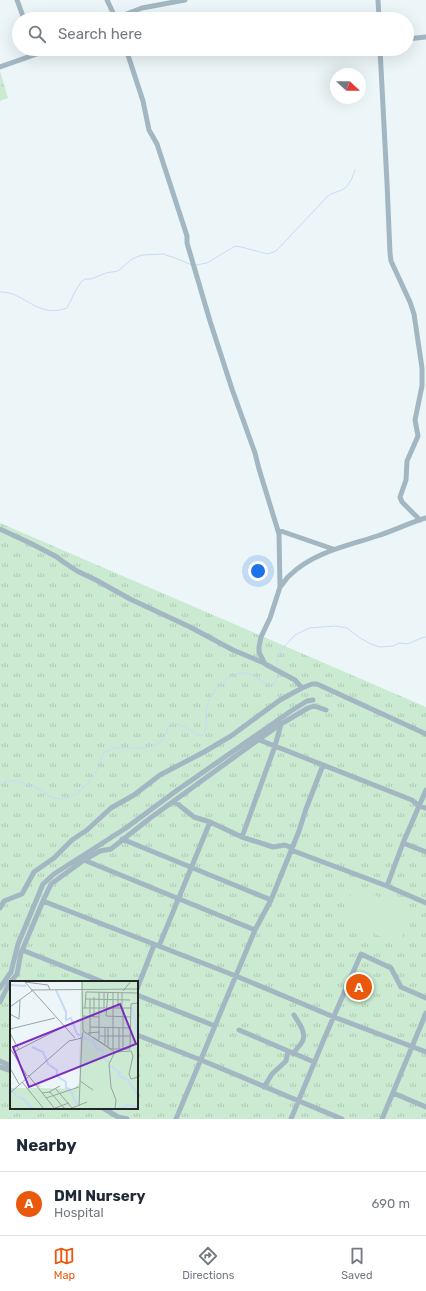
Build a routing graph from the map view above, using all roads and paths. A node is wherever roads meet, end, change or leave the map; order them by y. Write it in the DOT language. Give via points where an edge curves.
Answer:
graph roads {
  1 [pos="17,0"];
  2 [pos="106,0"];
  3 [pos="185,0"];
  4 [pos="378,0"];
  5 [pos="21,12"];
  6 [pos="112,12"];
  7 [pos="133,12"];
  8 [pos="379,12"];
  9 [pos="426,37"];
  10 [pos="414,38"];
  11 [pos="25,56"];
  12 [pos="128,56"];
  13 [pos="380,56"];
  14 [pos="1,65"];
  15 [pos="426,518"];
  16 [pos="420,520"];
  17 [pos="0,528"];
  18 [pos="278,530"];
  19 [pos="334,549"];
  20 [pos="280,587"];
  21 [pos="265,664"];
  22 [pos="302,688"];
  23 [pos="313,700"];
  24 [pos="326,710"];
  25 [pos="281,724"];
  26 [pos="426,734"];
  27 [pos="256,739"];
  28 [pos="275,746"];
  29 [pos="323,764"];
  30 [pos="426,790"];
  31 [pos="174,801"];
  32 [pos="419,806"];
  33 [pos="426,808"];
  34 [pos="144,815"];
  35 [pos="149,819"];
  36 [pos="210,822"];
  37 [pos="242,836"];
  38 [pos="122,839"];
  39 [pos="403,844"];
  40 [pos="292,849"];
  41 [pos="426,852"];
  42 [pos="82,858"];
  43 [pos="71,866"];
  44 [pos="191,868"];
  45 [pos="387,886"];
  46 [pos="179,898"];
  47 [pos="2,900"];
  48 [pos="271,900"];
  49 [pos="43,901"];
  50 [pos="426,903"];
  51 [pos="0,908"];
  52 [pos="255,930"];
  53 [pos="156,946"];
  54 [pos="22,950"];
  55 [pos="236,976"];
  56 [pos="100,981"];
  57 [pos="8,983"];
  58 [pos="138,987"];
  59 [pos="0,988"];
  60 [pos="138,995"];
  61 [pos="426,998"];
  62 [pos="0,1002"];
  63 [pos="426,1013"];
  64 [pos="294,1015"];
  65 [pos="334,1017"];
  66 [pos="215,1026"];
  67 [pos="239,1030"];
  68 [pos="138,1035"];
  69 [pos="412,1046"];
  70 [pos="288,1052"];
  71 [pos="426,1052"];
  72 [pos="293,1054"];
  73 [pos="201,1060"];
  74 [pos="0,1061"];
  75 [pos="314,1062"];
  76 [pos="10,1066"];
  77 [pos="0,1067"];
  78 [pos="10,1071"];
  79 [pos="264,1087"];
  80 [pos="393,1093"];
  81 [pos="298,1101"];
  82 [pos="426,1107"];
  83 [pos="105,1109"];
  84 [pos="127,1119"];
  85 [pos="176,1119"];
  86 [pos="291,1119"];
  87 [pos="342,1119"];
  88 [pos="382,1119"];
  1 -- 5 [label="street"];
  2 -- 6 [label="street"];
  3 -- 7 [label="street"];
  4 -- 8 [label="street"];
  9 -- 10 [label="street"];
  11 -- 14 [label="street"];
  12 -- 18 [label="street" via="143,101 149,130 157,144 168,177 210,321"];
  13 -- 16 [label="street" via="391,261 414,314 422,368 422,386 414,420 418,436 407,460 406,480 400,497"];
  15 -- 16 [label="street"];
  16 -- 19 [label="street"];
  17 -- 21 [label="street" via="136,602"];
  18 -- 19 [label="street"];
  18 -- 20 [label="street"];
  19 -- 20 [label="street" via="303,565"];
  20 -- 21 [label="street" via="258,647"];
  21 -- 22 [label="street" via="295,680"];
  22 -- 26 [label="street" via="317,684"];
  22 -- 47 [label="street" via="280,700 231,736 160,775 111,808 54,858 34,872 22,894"];
  23 -- 27 [label="street" via="291,711"];
  24 -- 25 [label="street" via="314,706"];
  25 -- 27 [label="street"];
  25 -- 28 [label="street"];
  27 -- 28 [label="street"];
  27 -- 31 [label="street"];
  27 -- 34 [label="street"];
  28 -- 29 [label="street"];
  28 -- 37 [label="street"];
  29 -- 32 [label="street" via="412,800"];
  29 -- 40 [label="street"];
  30 -- 32 [label="street"];
  31 -- 35 [label="street"];
  31 -- 36 [label="street" via="194,817"];
  32 -- 33 [label="street"];
  32 -- 39 [label="street"];
  34 -- 35 [label="street"];
  34 -- 42 [label="street"];
  35 -- 38 [label="street"];
  36 -- 37 [label="street"];
  36 -- 44 [label="street"];
  37 -- 40 [label="street" via="273,847 285,845"];
  38 -- 42 [label="street" via="111,849"];
  38 -- 44 [label="street"];
  39 -- 41 [label="street"];
  39 -- 45 [label="street"];
  40 -- 45 [label="street"];
  40 -- 48 [label="street"];
  42 -- 43 [label="street"];
  42 -- 46 [label="street"];
  43 -- 49 [label="street" via="51,884"];
  43 -- 57 [label="street" via="54,874 43,884 18,944"];
  44 -- 46 [label="street"];
  44 -- 48 [label="street"];
  45 -- 50 [label="street"];
  46 -- 52 [label="street"];
  46 -- 53 [label="street"];
  47 -- 51 [label="street"];
  48 -- 52 [label="street"];
  49 -- 53 [label="street"];
  49 -- 54 [label="street"];
  52 -- 55 [label="street"];
  53 -- 55 [label="street"];
  53 -- 58 [label="street"];
  54 -- 56 [label="street"];
  54 -- 57 [label="street" via="17,974"];
  55 -- 65 [label="street"];
  55 -- 66 [label="street"];
  57 -- 59 [label="street"];
  57 -- 62 [label="street"];
  60 -- 66 [label="street"];
  61 -- 65 [label="street" via="401,987 391,968 361,954"];
  63 -- 69 [label="street"];
  64 -- 72 [label="street" via="304,1034 303,1040"];
  65 -- 69 [label="street"];
  65 -- 75 [label="street"];
  66 -- 73 [label="street"];
  67 -- 70 [label="street"];
  68 -- 73 [label="street"];
  69 -- 71 [label="street"];
  69 -- 80 [label="street"];
  70 -- 72 [label="street"];
  70 -- 79 [label="street" via="286,1061 272,1074"];
  72 -- 75 [label="street"];
  73 -- 79 [label="street"];
  73 -- 85 [label="street"];
  74 -- 76 [label="street"];
  75 -- 81 [label="street"];
  77 -- 78 [label="street"];
  79 -- 81 [label="street"];
  80 -- 82 [label="street"];
  80 -- 88 [label="street"];
  81 -- 86 [label="street"];
  81 -- 87 [label="street"];
  83 -- 84 [label="street"];
}
